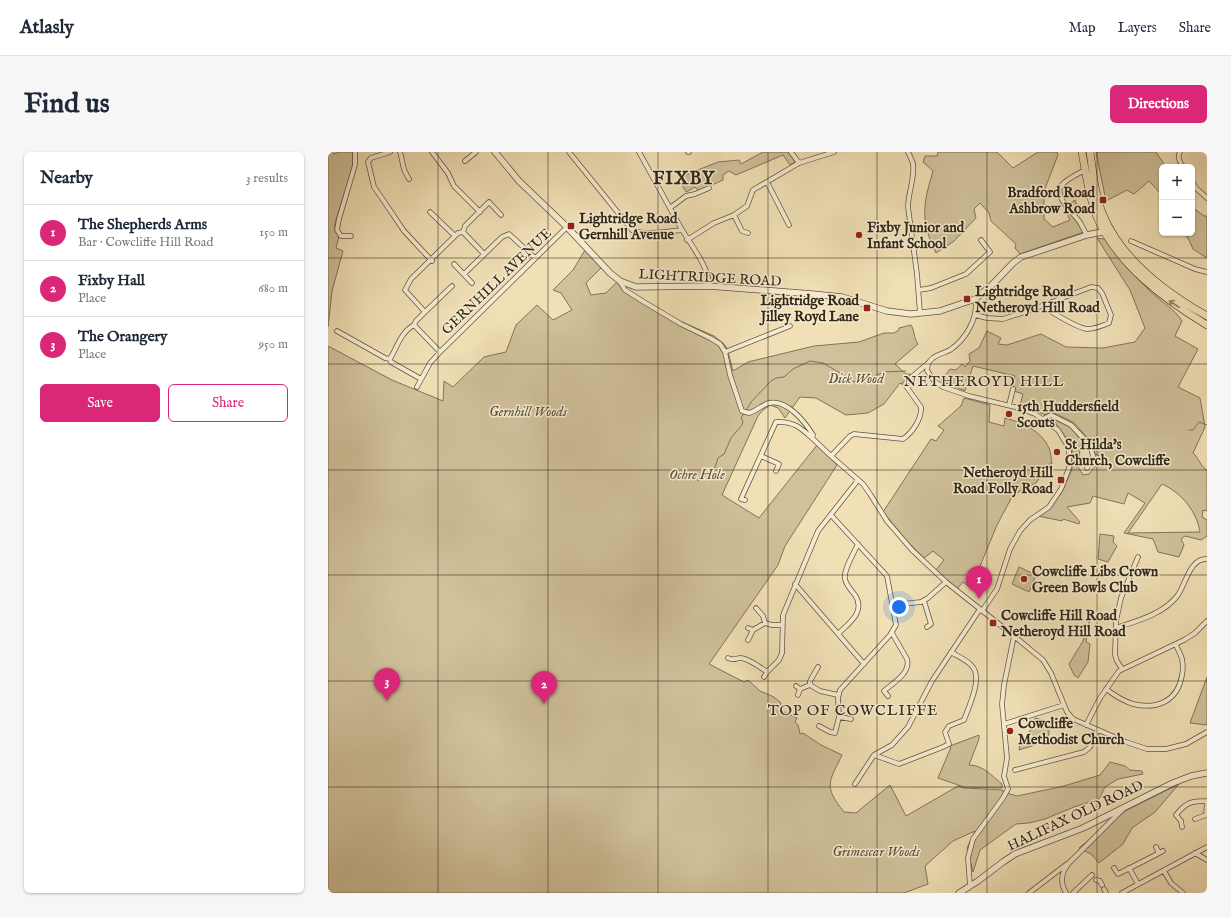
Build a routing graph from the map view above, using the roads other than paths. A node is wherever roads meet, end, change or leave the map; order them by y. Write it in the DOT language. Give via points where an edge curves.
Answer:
graph roads {
  1 [pos="355,152"];
  2 [pos="390,152"];
  3 [pos="400,152"];
  4 [pos="432,152"];
  5 [pos="476,152"];
  6 [pos="495,152"];
  7 [pos="569,152"];
  8 [pos="640,152"];
  9 [pos="791,152"];
  10 [pos="834,152"];
  11 [pos="908,152"];
  12 [pos="1082,152"];
  13 [pos="1090,152"];
  14 [pos="828,153"];
  15 [pos="1179,153"];
  16 [pos="465,161"];
  17 [pos="799,163"];
  18 [pos="1181,164"];
  19 [pos="1085,170"];
  20 [pos="409,179"];
  21 [pos="767,182"];
  22 [pos="1195,186"];
  23 [pos="709,188"];
  24 [pos="1207,198"];
  25 [pos="670,208"];
  26 [pos="430,212"];
  27 [pos="480,212"];
  28 [pos="501,215"];
  29 [pos="734,215"];
  30 [pos="1100,215"];
  31 [pos="789,225"];
  32 [pos="567,227"];
  33 [pos="682,230"];
  34 [pos="1108,231"];
  35 [pos="463,232"];
  36 [pos="748,233"];
  37 [pos="1087,235"];
  38 [pos="351,236"];
  39 [pos="455,236"];
  40 [pos="687,240"];
  41 [pos="981,240"];
  42 [pos="1131,241"];
  43 [pos="484,254"];
  44 [pos="534,258"];
  45 [pos="432,261"];
  46 [pos="454,264"];
  47 [pos="1207,272"];
  48 [pos="464,274"];
  49 [pos="620,281"];
  50 [pos="472,283"];
  51 [pos="452,286"];
  52 [pos="710,286"];
  53 [pos="919,290"];
  54 [pos="975,299"];
  55 [pos="1042,306"];
  56 [pos="425,312"];
  57 [pos="920,314"];
  58 [pos="975,315"];
  59 [pos="1207,316"];
  60 [pos="414,325"];
  61 [pos="1207,325"];
  62 [pos="790,326"];
  63 [pos="337,331"];
  64 [pos="440,352"];
  65 [pos="725,352"];
  66 [pos="390,359"];
  67 [pos="928,364"];
  68 [pos="421,379"];
  69 [pos="416,387"];
  70 [pos="1013,389"];
  71 [pos="1009,405"];
  72 [pos="1043,419"];
  73 [pos="812,438"];
  74 [pos="761,456"];
  75 [pos="831,456"];
  76 [pos="1087,468"];
  77 [pos="776,471"];
  78 [pos="858,480"];
  79 [pos="745,500"];
  80 [pos="830,515"];
  81 [pos="858,544"];
  82 [pos="1138,557"];
  83 [pos="1207,559"];
  84 [pos="946,582"];
  85 [pos="796,584"];
  86 [pos="924,601"];
  87 [pos="893,605"];
  88 [pos="756,608"];
  89 [pos="981,610"];
  90 [pos="1207,621"];
  91 [pos="765,623"];
  92 [pos="782,624"];
  93 [pos="927,627"];
  94 [pos="748,628"];
  95 [pos="1116,628"];
  96 [pos="753,630"];
  97 [pos="892,633"];
  98 [pos="838,634"];
  99 [pos="1014,636"];
  100 [pos="748,640"];
  101 [pos="1176,645"];
  102 [pos="951,652"];
  103 [pos="728,658"];
  104 [pos="864,664"];
  105 [pos="818,667"];
  106 [pos="1122,670"];
  107 [pos="767,672"];
  108 [pos="764,677"];
  109 [pos="810,685"];
  110 [pos="1106,689"];
  111 [pos="798,695"];
  112 [pos="838,695"];
  113 [pos="888,696"];
  114 [pos="1064,705"];
  115 [pos="839,717"];
  116 [pos="851,719"];
  117 [pos="1004,724"];
  118 [pos="1086,725"];
  119 [pos="820,726"];
  120 [pos="1098,730"];
  121 [pos="1207,732"];
  122 [pos="874,755"];
  123 [pos="1015,770"];
  124 [pos="1207,773"];
  125 [pos="855,784"];
  126 [pos="1207,801"];
  127 [pos="1125,807"];
  128 [pos="1207,815"];
  129 [pos="1195,819"];
  130 [pos="1182,827"];
  131 [pos="1156,847"];
  132 [pos="1207,847"];
  133 [pos="1195,853"];
  134 [pos="1207,860"];
  135 [pos="1068,864"];
  136 [pos="1114,868"];
  137 [pos="1129,868"];
  138 [pos="1164,871"];
  139 [pos="1092,875"];
  140 [pos="1138,884"];
  141 [pos="970,886"];
  142 [pos="959,893"];
  143 [pos="1029,893"];
  144 [pos="1066,893"];
  145 [pos="1073,893"];
  146 [pos="1122,893"];
  147 [pos="1183,893"];
  1 -- 38 [label="street" via="355,165 338,230 341,236"];
  2 -- 45 [label="street" via="371,158 368,162 374,187 404,231"];
  3 -- 20 [label="street" via="403,171"];
  4 -- 27 [label="street" via="448,173 453,185"];
  5 -- 16 [label="street"];
  6 -- 32 [label="street, LIGHTRIDGE ROAD" via="519,181"];
  7 -- 33 [label="street" via="634,232"];
  8 -- 25 [label="street"];
  9 -- 17 [label="street"];
  10 -- 14 [label="street"];
  11 -- 53 [label="street" via="913,162 913,170 908,207"];
  12 -- 19 [label="main road"];
  13 -- 30 [label="main road"];
  14 -- 17 [label="street"];
  15 -- 18 [label="street"];
  17 -- 21 [label="street"];
  19 -- 30 [label="main road"];
  19 -- 37 [label="street" via="1062,185 1060,191 1064,205"];
  21 -- 29 [label="street" via="753,190 746,206"];
  21 -- 31 [label="street"];
  22 -- 24 [label="street"];
  23 -- 25 [label="street" via="686,196"];
  25 -- 33 [label="street"];
  26 -- 39 [label="street"];
  27 -- 28 [label="street" via="489,202"];
  27 -- 35 [label="street" via="465,226"];
  29 -- 36 [label="street" via="742,231"];
  29 -- 40 [label="street" via="714,223"];
  30 -- 34 [label="main road"];
  32 -- 44 [label="street, GERNHILL AVENUE"];
  32 -- 49 [label="street, LIGHTRIDGE ROAD"];
  33 -- 40 [label="street"];
  34 -- 37 [label="street"];
  34 -- 59 [label="main road" via="1141,268 1173,295"];
  61 -- 34 [label="main road, one-way" via="1168,300 1137,273 1112,245"];
  35 -- 39 [label="street"];
  35 -- 43 [label="street"];
  37 -- 54 [label="street" via="1021,258"];
  39 -- 45 [label="street"];
  40 -- 52 [label="street" via="707,271"];
  41 -- 53 [label="street" via="990,252 966,274"];
  42 -- 47 [label="street"];
  43 -- 44 [label="street" via="502,237 509,234"];
  43 -- 48 [label="street"];
  44 -- 64 [label="street, GERNHILL AVENUE"];
  45 -- 56 [label="street" via="411,279 405,290"];
  46 -- 48 [label="street"];
  48 -- 50 [label="street"];
  49 -- 52 [label="street, LIGHTRIDGE ROAD" via="636,287"];
  49 -- 65 [label="street" via="625,290 720,344"];
  51 -- 56 [label="street"];
  52 -- 57 [label="street, LIGHTRIDGE ROAD" via="842,297 887,311"];
  53 -- 57 [label="street"];
  54 -- 57 [label="street, LIGHTRIDGE ROAD" via="940,311"];
  54 -- 58 [label="street"];
  55 -- 55 [label="street" via="1092,287 1098,288 1102,293 1111,315 1109,323 1087,329"];
  55 -- 58 [label="street" via="999,319"];
  56 -- 60 [label="street"];
  58 -- 67 [label="street" via="960,342 933,358"];
  60 -- 64 [label="street"];
  60 -- 66 [label="street" via="403,335"];
  62 -- 65 [label="street"];
  63 -- 66 [label="street"];
  64 -- 68 [label="street, GERNHILL AVENUE"];
  65 -- 73 [label="street" via="742,411 749,413 770,403 783,404 807,425 813,435"];
  66 -- 68 [label="street"];
  67 -- 71 [label="street" via="930,375 943,387"];
  67 -- 75 [label="street" via="912,375 905,384 921,407 915,426 908,436 903,438 854,434"];
  68 -- 69 [label="street, GERNHILL AVENUE"];
  70 -- 71 [label="street"];
  71 -- 72 [label="street"];
  72 -- 76 [label="street" via="1051,415 1072,425 1090,445 1093,456"];
  72 -- 89 [label="street" via="1058,430 1069,448 1069,468 1061,489 1049,507 1030,520 1020,531 1010,549 997,589"];
  73 -- 74 [label="street" via="788,421 776,422"];
  73 -- 75 [label="street"];
  74 -- 77 [label="street" via="780,463"];
  74 -- 79 [label="street" via="741,498"];
  75 -- 78 [label="street"];
  78 -- 80 [label="street"];
  78 -- 84 [label="street" via="892,528"];
  80 -- 81 [label="street"];
  80 -- 85 [label="street" via="818,531"];
  81 -- 87 [label="street" via="887,576"];
  81 -- 98 [label="street" via="845,574 846,584 856,597 858,612"];
  82 -- 95 [label="street" via="1121,598"];
  83 -- 95 [label="street" via="1199,560 1194,565 1177,596 1167,605 1152,614"];
  84 -- 86 [label="street"];
  84 -- 89 [label="street"];
  85 -- 92 [label="street" via="783,615"];
  85 -- 98 [label="street"];
  86 -- 87 [label="street"];
  86 -- 93 [label="street" via="931,624"];
  87 -- 97 [label="street" via="896,625"];
  88 -- 91 [label="street"];
  89 -- 99 [label="street"];
  89 -- 102 [label="street"];
  90 -- 101 [label="street" via="1195,633"];
  91 -- 92 [label="street"];
  91 -- 96 [label="street"];
  92 -- 107 [label="street" via="782,653"];
  94 -- 96 [label="street"];
  95 -- 106 [label="street" via="1115,655"];
  96 -- 100 [label="street"];
  97 -- 104 [label="street"];
  97 -- 113 [label="street" via="907,659 908,668 884,691"];
  98 -- 104 [label="street"];
  99 -- 114 [label="street" via="1046,664"];
  99 -- 117 [label="street" via="1004,686"];
  101 -- 106 [label="street"];
  101 -- 110 [label="street" via="1182,659 1181,680 1176,692 1167,701 1155,706 1139,705 1124,701"];
  102 -- 122 [label="street" via="932,681 908,727 892,745"];
  102 -- 122 [label="street" via="972,665 977,679 964,720 949,726 945,732 949,744 899,764"];
  103 -- 107 [label="street" via="733,662 743,658"];
  104 -- 112 [label="street"];
  105 -- 109 [label="street"];
  106 -- 110 [label="street" via="1116,674"];
  107 -- 108 [label="street"];
  109 -- 111 [label="street" via="798,687"];
  109 -- 112 [label="street" via="820,691"];
  110 -- 118 [label="street"];
  112 -- 115 [label="street"];
  114 -- 117 [label="street"];
  114 -- 118 [label="street" via="1070,717"];
  115 -- 116 [label="street"];
  115 -- 119 [label="street" via="835,733"];
  117 -- 141 [label="street" via="1007,758 1004,776 1008,789 973,839 968,858"];
  118 -- 120 [label="street"];
  120 -- 121 [label="street" via="1138,746 1156,749 1186,744"];
  120 -- 123 [label="street" via="1090,747 1084,752"];
  122 -- 125 [label="street"];
  124 -- 127 [label="street, HALIFAX OLD ROAD" via="1173,782"];
  126 -- 128 [label="street"];
  126 -- 130 [label="street" via="1191,802 1179,810 1176,815 1181,820"];
  127 -- 135 [label="street"];
  127 -- 141 [label="street, HALIFAX OLD ROAD" via="1083,828 1015,854"];
  128 -- 129 [label="street"];
  131 -- 137 [label="street" via="1161,852"];
  132 -- 133 [label="street"];
  133 -- 134 [label="street"];
  133 -- 138 [label="street"];
  135 -- 143 [label="street"];
  135 -- 144 [label="street" via="1062,875"];
  136 -- 137 [label="street" via="1118,874"];
  137 -- 140 [label="street"];
  138 -- 140 [label="street"];
  138 -- 147 [label="street" via="1171,883"];
  139 -- 145 [label="street"];
  140 -- 146 [label="street"];
  141 -- 142 [label="street, HALIFAX OLD ROAD"];
}
